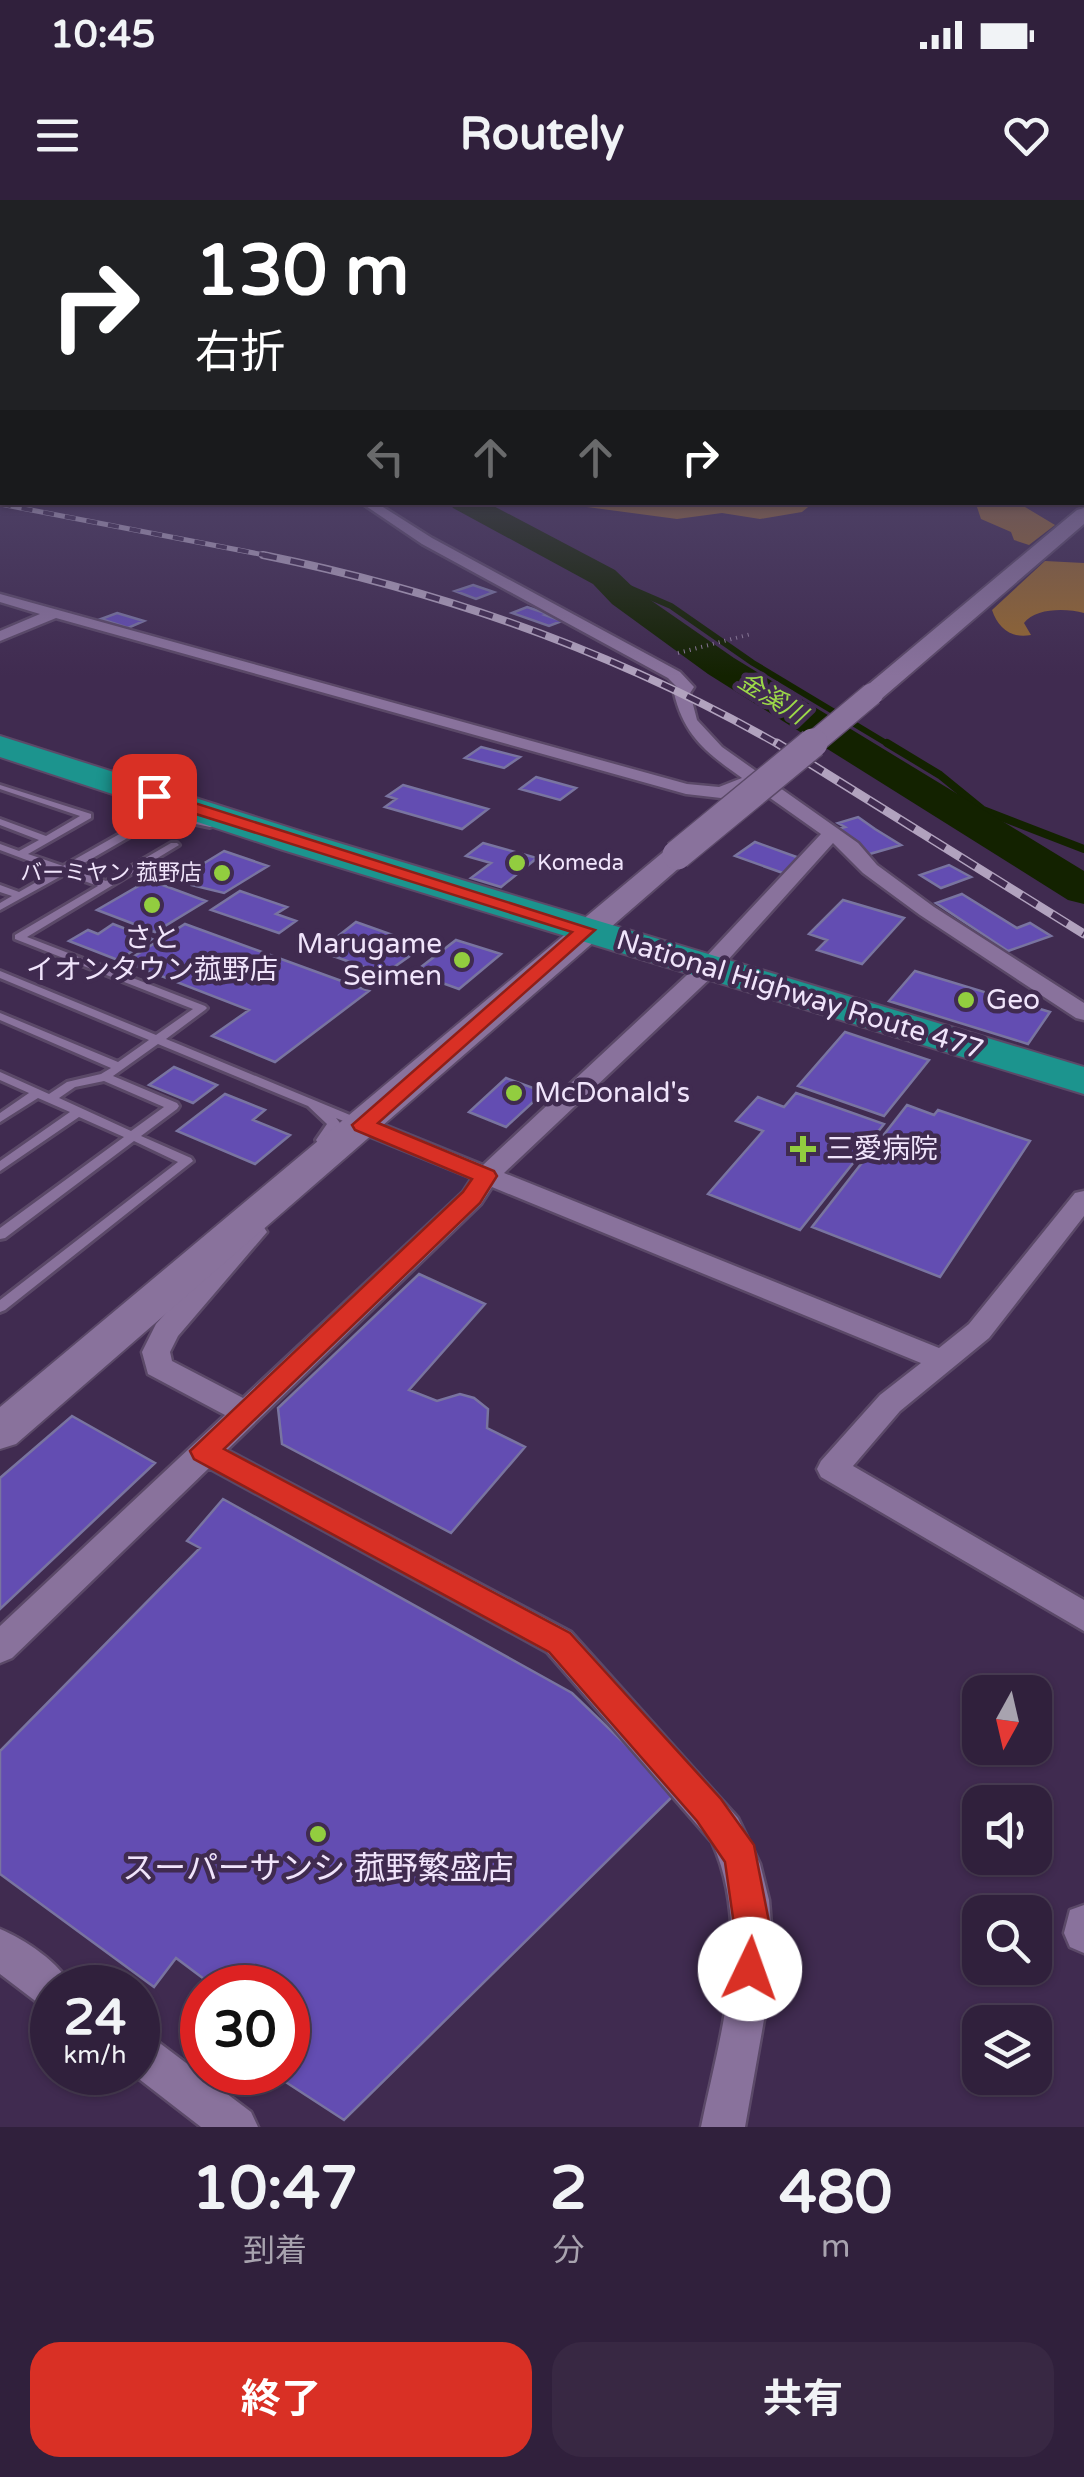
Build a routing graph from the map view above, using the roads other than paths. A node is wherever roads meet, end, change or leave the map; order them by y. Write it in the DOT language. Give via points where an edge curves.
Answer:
graph roads {
  1 [pos="371,505"];
  2 [pos="1084,514"];
  3 [pos="0,598"];
  4 [pos="55,613"];
  5 [pos="0,636"];
  6 [pos="2,776"];
  7 [pos="102,779"];
  8 [pos="754,779"];
  9 [pos="179,804"];
  10 [pos="0,822"];
  11 [pos="127,834"];
  12 [pos="832,834"];
  13 [pos="46,839"];
  14 [pos="296,842"];
  15 [pos="174,845"];
  16 [pos="0,846"];
  17 [pos="20,854"];
  18 [pos="64,871"];
  19 [pos="106,885"];
  20 [pos="0,888"];
  21 [pos="20,896"];
  22 [pos="0,907"];
  23 [pos="586,930"];
  24 [pos="709,967"];
  25 [pos="0,974"];
  26 [pos="1084,1013"];
  27 [pos="0,1016"];
  28 [pos="157,1039"];
  29 [pos="119,1067"];
  30 [pos="0,1076"];
  31 [pos="105,1077"];
  32 [pos="1084,1082"];
  33 [pos="43,1096"];
  34 [pos="312,1104"];
  35 [pos="78,1112"];
  36 [pos="0,1118"];
  37 [pos="363,1125"];
  38 [pos="133,1136"];
  39 [pos="0,1167"];
  40 [pos="308,1172"];
  41 [pos="486,1176"];
  42 [pos="1084,1198"];
  43 [pos="0,1236"];
  44 [pos="198,1242"];
  45 [pos="126,1303"];
  46 [pos="0,1307"];
  47 [pos="942,1360"];
  48 [pos="244,1412"];
  49 [pos="0,1430"];
  50 [pos="204,1451"];
  51 [pos="1084,1617"];
  52 [pos="0,1648"];
  53 [pos="1084,1924"];
  54 [pos="1084,1934"];
  55 [pos="0,1949"];
  56 [pos="30,1972"];
  57 [pos="160,2070"];
  58 [pos="236,2127"];
  59 [pos="723,2127"];
  1 -- 8 [label="street" via="682,682 689,721"];
  2 -- 23 [label="main road, bridge"];
  3 -- 4 [label="street"];
  4 -- 5 [label="street"];
  4 -- 8 [label="street" via="686,788 721,793"];
  6 -- 7 [label="highway, National Highway Route 477"];
  6 -- 13 [label="lane" via="88,816"];
  7 -- 9 [label="highway, National Highway Route 477"];
  7 -- 11 [label="lane" via="149,808"];
  8 -- 12 [label="street"];
  9 -- 11 [label="lane"];
  9 -- 14 [label="highway, National Highway Route 477"];
  10 -- 13 [label="lane"];
  11 -- 14 [label="lane" via="177,817"];
  11 -- 18 [label="lane"];
  12 -- 24 [label="street"];
  12 -- 26 [label="street" via="927,912"];
  13 -- 17 [label="lane"];
  14 -- 23 [label="highway, National Highway Route 477"];
  15 -- 19 [label="lane"];
  16 -- 17 [label="lane"];
  17 -- 18 [label="lane"];
  18 -- 19 [label="lane"];
  18 -- 21 [label="lane"];
  19 -- 28 [label="lane" via="20,936 201,1008"];
  20 -- 21 [label="lane"];
  21 -- 22 [label="lane"];
  23 -- 24 [label="highway, National Highway Route 477"];
  23 -- 37 [label="main road"];
  24 -- 32 [label="highway, National Highway Route 477"];
  24 -- 41 [label="street"];
  25 -- 28 [label="lane"];
  27 -- 29 [label="lane"];
  28 -- 29 [label="lane"];
  28 -- 34 [label="lane"];
  29 -- 31 [label="lane"];
  30 -- 33 [label="lane"];
  31 -- 33 [label="lane"];
  31 -- 38 [label="lane" via="173,1106"];
  33 -- 35 [label="lane"];
  33 -- 36 [label="lane"];
  34 -- 37 [label="lane"];
  34 -- 44 [label="lane" via="334,1124 330,1134"];
  35 -- 38 [label="lane"];
  35 -- 39 [label="lane"];
  37 -- 40 [label="main road"];
  37 -- 41 [label="street"];
  38 -- 43 [label="lane"];
  38 -- 46 [label="lane" via="187,1161"];
  40 -- 48 [label="street" via="166,1330 156,1352 158,1367"];
  40 -- 49 [label="main road"];
  41 -- 47 [label="street"];
  41 -- 48 [label="street" via="472,1198"];
  42 -- 47 [label="street" via="979,1330"];
  45 -- 49 [label="lane"];
  47 -- 51 [label="street" via="890,1404 832,1469"];
  48 -- 50 [label="street"];
  50 -- 52 [label="street"];
  50 -- 59 [label="street" via="560,1642 725,1830 742,1857 753,1932"];
  53 -- 54 [label="street"];
  55 -- 56 [label="street"];
  57 -- 58 [label="street"];
}
